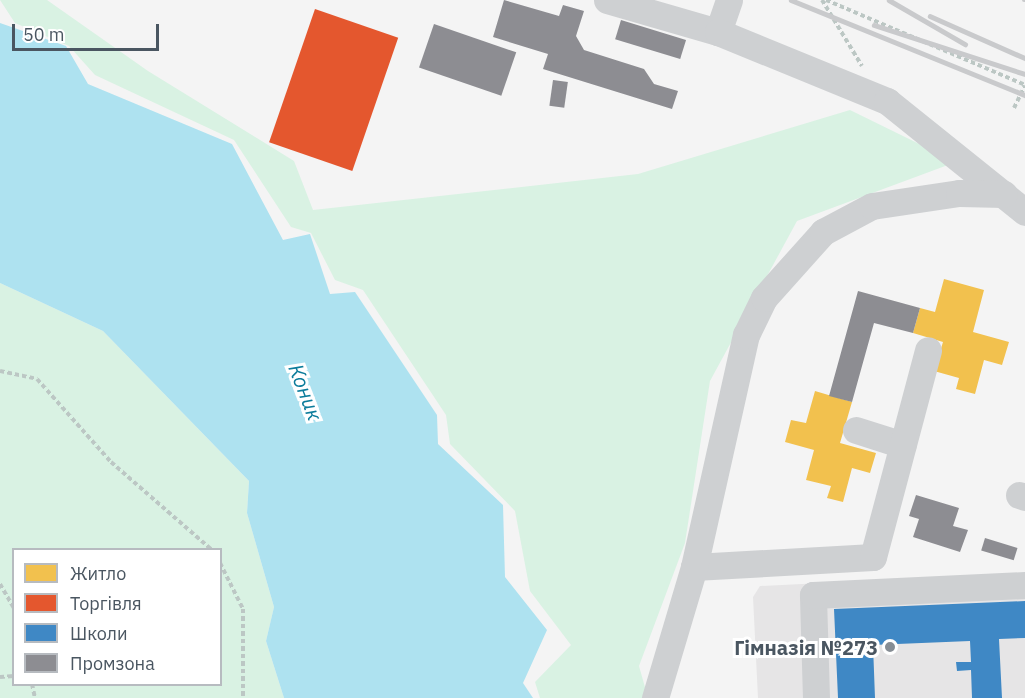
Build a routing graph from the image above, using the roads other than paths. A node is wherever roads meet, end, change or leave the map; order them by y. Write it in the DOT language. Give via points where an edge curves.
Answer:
graph roads {
  1 [pos="607,0"];
  2 [pos="729,0"];
  3 [pos="718,32"];
  4 [pos="1004,194"];
  5 [pos="1025,212"];
  6 [pos="928,350"];
  7 [pos="856,430"];
  8 [pos="903,445"];
  9 [pos="694,567"];
  10 [pos="1025,585"];
  11 [pos="655,698"];
  12 [pos="816,698"];
  1 -- 3 [label="street"];
  2 -- 3 [label="street"];
  3 -- 4 [label="street" via="887,101"];
  4 -- 5 [label="street"];
  4 -- 9 [label="street" via="959,193 872,206 823,232 784,272 746,335"];
  6 -- 8 [label="street"];
  7 -- 8 [label="street"];
  8 -- 9 [label="street" via="873,557"];
  9 -- 11 [label="street"];
  10 -- 12 [label="street" via="813,595"];
}
